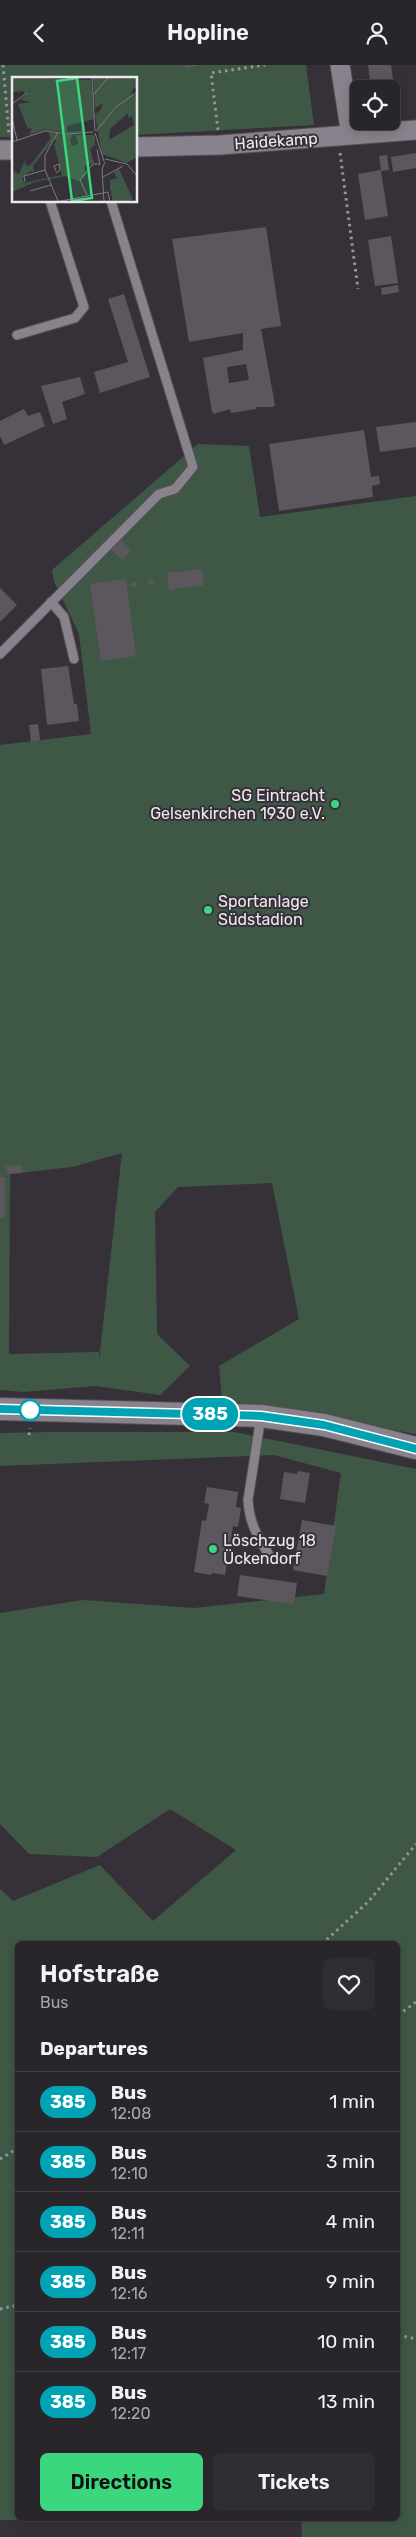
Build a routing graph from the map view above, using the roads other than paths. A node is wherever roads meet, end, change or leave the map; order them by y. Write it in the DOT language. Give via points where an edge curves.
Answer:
graph roads {
  1 [pos="340,65"];
  2 [pos="416,130"];
  3 [pos="344,136"];
  4 [pos="138,147"];
  5 [pos="51,203"];
  6 [pos="112,203"];
  7 [pos="17,335"];
  8 [pos="51,602"];
  9 [pos="0,654"];
  10 [pos="74,659"];
  11 [pos="0,1409"];
  12 [pos="261,1416"];
  13 [pos="416,1449"];
  14 [pos="269,1555"];
  1 -- 3 [label="street"];
  2 -- 3 [label="street, Haidekamp"];
  3 -- 4 [label="street, Haidekamp"];
  5 -- 7 [label="lane" via="84,307 75,318"];
  6 -- 8 [label="lane" via="193,467 175,489 159,493"];
  8 -- 9 [label="lane"];
  8 -- 10 [label="lane" via="64,617"];
  11 -- 12 [label="street"];
  12 -- 13 [label="street" via="324,1425"];
  12 -- 14 [label="lane" via="248,1500 253,1529"];
}
